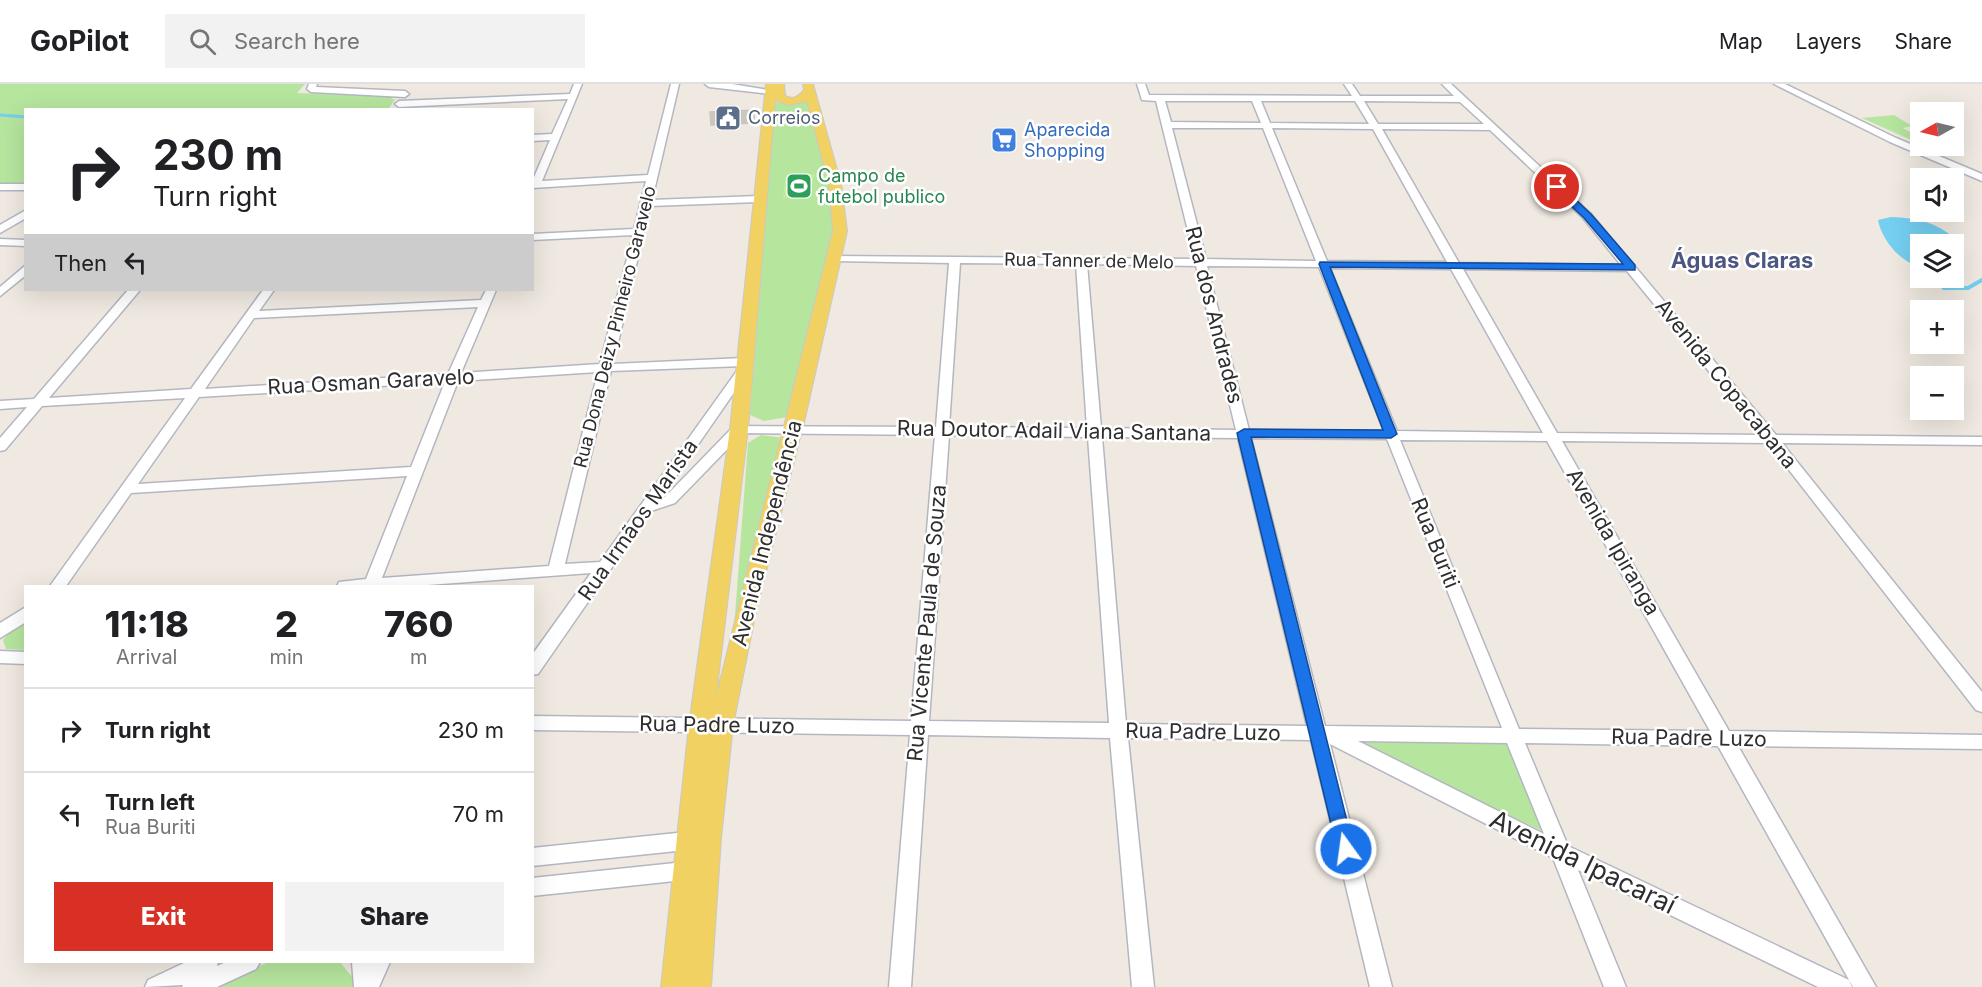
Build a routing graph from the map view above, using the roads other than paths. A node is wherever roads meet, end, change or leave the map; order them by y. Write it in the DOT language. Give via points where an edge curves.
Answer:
graph roads {
  1 [pos="313,84"];
  2 [pos="412,84"];
  3 [pos="578,84"];
  4 [pos="675,84"];
  5 [pos="709,84"];
  6 [pos="1141,84"];
  7 [pos="1348,84"];
  8 [pos="1446,84"];
  9 [pos="1778,84"];
  10 [pos="774,86"];
  11 [pos="809,87"];
  12 [pos="405,94"];
  13 [pos="572,96"];
  14 [pos="1160,98"];
  15 [pos="1256,99"];
  16 [pos="1356,99"];
  17 [pos="1463,99"];
  18 [pos="397,107"];
  19 [pos="1167,125"];
  20 [pos="1269,126"];
  21 [pos="1492,127"];
  22 [pos="1376,128"];
  23 [pos="556,137"];
  24 [pos="534,138"];
  25 [pos="652,178"];
  26 [pos="1982,178"];
  27 [pos="534,185"];
  28 [pos="0,187"];
  29 [pos="24,187"];
  30 [pos="758,199"];
  31 [pos="646,203"];
  32 [pos="24,214"];
  33 [pos="0,231"];
  34 [pos="638,232"];
  35 [pos="534,237"];
  36 [pos="0,242"];
  37 [pos="24,243"];
  38 [pos="834,258"];
  39 [pos="955,260"];
  40 [pos="1081,261"];
  41 [pos="1201,263"];
  42 [pos="1324,264"];
  43 [pos="1453,266"];
  44 [pos="1631,268"];
  45 [pos="24,270"];
  46 [pos="133,291"];
  47 [pos="267,291"];
  48 [pos="491,291"];
  49 [pos="0,293"];
  50 [pos="485,303"];
  51 [pos="250,315"];
  52 [pos="743,367"];
  53 [pos="604,368"];
  54 [pos="453,377"];
  55 [pos="196,392"];
  56 [pos="39,403"];
  57 [pos="0,405"];
  58 [pos="793,428"];
  59 [pos="739,429"];
  60 [pos="942,429"];
  61 [pos="1094,431"];
  62 [pos="1244,433"];
  63 [pos="1391,434"];
  64 [pos="1552,436"];
  65 [pos="1771,438"];
  66 [pos="1982,441"];
  67 [pos="0,447"];
  68 [pos="415,471"];
  69 [pos="128,489"];
  70 [pos="646,508"];
  71 [pos="605,567"];
  72 [pos="556,569"];
  73 [pos="63,584"];
  74 [pos="371,585"];
  75 [pos="24,613"];
  76 [pos="0,620"];
  77 [pos="0,632"];
  78 [pos="0,657"];
  79 [pos="24,660"];
  80 [pos="534,666"];
  81 [pos="1982,705"];
  82 [pos="534,723"];
  83 [pos="711,725"];
  84 [pos="918,728"];
  85 [pos="1118,731"];
  86 [pos="1321,734"];
  87 [pos="1513,736"];
  88 [pos="1725,739"];
  89 [pos="1982,742"];
  90 [pos="698,839"];
  91 [pos="1558,850"];
  92 [pos="534,857"];
  93 [pos="696,870"];
  94 [pos="534,887"];
  95 [pos="206,963"];
  96 [pos="247,963"];
  97 [pos="363,963"];
  98 [pos="378,963"];
  99 [pos="156,987"];
  100 [pos="193,987"];
  101 [pos="366,987"];
  102 [pos="675,987"];
  103 [pos="697,987"];
  104 [pos="900,987"];
  105 [pos="1143,987"];
  106 [pos="1381,987"];
  107 [pos="1615,987"];
  108 [pos="1840,987"];
  109 [pos="1865,987"];
  1 -- 12 [label="street" via="311,89"];
  2 -- 12 [label="street"];
  3 -- 13 [label="street"];
  4 -- 25 [label="street, Rua Dona Deizy Pinheiro Garavelo"];
  5 -- 10 [label="street"];
  6 -- 14 [label="street" via="1145,98"];
  7 -- 16 [label="street, Avenida Ipiranga"];
  8 -- 17 [label="street, Avenida Copacabana"];
  9 -- 26 [label="street"];
  10 -- 11 [label="main road" via="783,101 799,100"];
  10 -- 30 [label="main road, Avenida Independência"];
  11 -- 38 [label="main road, Avenida Independência" via="840,212"];
  12 -- 18 [label="street"];
  13 -- 18 [label="street"];
  13 -- 23 [label="street"];
  14 -- 15 [label="street" via="1217,95"];
  14 -- 19 [label="street, Rua dos Andrades"];
  15 -- 16 [label="street"];
  15 -- 20 [label="street, Rua Buriti"];
  16 -- 17 [label="street"];
  16 -- 22 [label="street, Avenida Ipiranga"];
  17 -- 21 [label="street, Avenida Copacabana"];
  19 -- 20 [label="street"];
  19 -- 41 [label="street, Rua dos Andrades"];
  20 -- 22 [label="street"];
  20 -- 42 [label="street, Rua Buriti"];
  21 -- 22 [label="street"];
  21 -- 44 [label="street, Avenida Copacabana" via="1587,216"];
  22 -- 43 [label="street, Avenida Ipiranga"];
  23 -- 24 [label="street"];
  23 -- 27 [label="street"];
  25 -- 27 [label="street"];
  25 -- 31 [label="street, Rua Dona Deizy Pinheiro Garavelo"];
  28 -- 29 [label="street"];
  30 -- 31 [label="street"];
  30 -- 52 [label="main road, Avenida Independência"];
  31 -- 34 [label="street, Rua Dona Deizy Pinheiro Garavelo"];
  32 -- 33 [label="street"];
  34 -- 35 [label="street"];
  34 -- 53 [label="street, Rua Dona Deizy Pinheiro Garavelo"];
  36 -- 37 [label="street"];
  38 -- 39 [label="street, Rua Tanner de Melo"];
  38 -- 58 [label="main road, Avenida Independência"];
  39 -- 40 [label="street, Rua Tanner de Melo"];
  39 -- 60 [label="street, Rua Vicente Paula de Souza"];
  40 -- 41 [label="street, Rua Tanner de Melo"];
  40 -- 61 [label="street"];
  41 -- 42 [label="street, Rua Tanner de Melo"];
  41 -- 62 [label="street, Rua dos Andrades"];
  42 -- 43 [label="street, Rua Tanner de Melo"];
  42 -- 63 [label="street, Rua Buriti"];
  43 -- 44 [label="street, Rua Tanner de Melo"];
  43 -- 64 [label="street, Avenida Ipiranga"];
  44 -- 65 [label="street, Avenida Copacabana"];
  45 -- 49 [label="street"];
  46 -- 56 [label="street"];
  47 -- 51 [label="street"];
  48 -- 50 [label="street"];
  50 -- 51 [label="street"];
  50 -- 54 [label="street"];
  51 -- 55 [label="street"];
  52 -- 53 [label="street, Rua Osman Garavelo"];
  52 -- 59 [label="main road, Avenida Independência"];
  52 -- 70 [label="street, Rua Irmãos Marista"];
  53 -- 54 [label="street, Rua Osman Garavelo"];
  53 -- 72 [label="street, Rua Dona Deizy Pinheiro Garavelo"];
  54 -- 55 [label="street, Rua Osman Garavelo"];
  54 -- 68 [label="street"];
  55 -- 56 [label="street, Rua Osman Garavelo"];
  55 -- 69 [label="street"];
  56 -- 57 [label="street, Rua Osman Garavelo"];
  56 -- 67 [label="street"];
  58 -- 59 [label="street, Rua Doutor Adail Viana Santana"];
  58 -- 60 [label="street, Rua Doutor Adail Viana Santana"];
  58 -- 83 [label="main road, Avenida Independência" via="746,611"];
  59 -- 70 [label="street" via="670,500"];
  59 -- 83 [label="main road, Avenida Independência"];
  60 -- 61 [label="street, Rua Doutor Adail Viana Santana"];
  60 -- 84 [label="street, Rua Vicente Paula de Souza"];
  61 -- 62 [label="street, Rua Doutor Adail Viana Santana"];
  61 -- 85 [label="street"];
  62 -- 63 [label="street, Rua Doutor Adail Viana Santana"];
  62 -- 86 [label="street, Rua dos Andrades"];
  63 -- 64 [label="street, Rua Doutor Adail Viana Santana"];
  63 -- 87 [label="street, Rua Buriti"];
  64 -- 65 [label="street, Rua Doutor Adail Viana Santana"];
  64 -- 88 [label="street, Avenida Ipiranga"];
  65 -- 66 [label="street, Rua Doutor Adail Viana Santana"];
  65 -- 81 [label="street, Avenida Copacabana"];
  68 -- 69 [label="street"];
  68 -- 74 [label="street"];
  69 -- 73 [label="street"];
  70 -- 71 [label="street, Rua Irmãos Marista"];
  71 -- 72 [label="street"];
  71 -- 80 [label="street, Rua Irmãos Marista"];
  72 -- 74 [label="street"];
  75 -- 76 [label="street"];
  75 -- 77 [label="street"];
  78 -- 79 [label="street"];
  82 -- 83 [label="street, Rua Padre Luzo"];
  83 -- 84 [label="street, Rua Padre Luzo"];
  83 -- 90 [label="main road, Avenida Independência"];
  84 -- 85 [label="street, Rua Padre Luzo"];
  84 -- 104 [label="street, Rua Vicente Paula de Souza"];
  85 -- 86 [label="street, Rua Padre Luzo"];
  85 -- 105 [label="street"];
  86 -- 87 [label="street, Rua Padre Luzo"];
  86 -- 91 [label="street, Avenida Ipacaraí"];
  86 -- 106 [label="street, Rua dos Andrades"];
  87 -- 88 [label="street, Rua Padre Luzo"];
  87 -- 91 [label="street, Rua Buriti"];
  88 -- 89 [label="street, Rua Padre Luzo"];
  88 -- 109 [label="street, Avenida Ipiranga"];
  90 -- 92 [label="street"];
  90 -- 93 [label="main road, Avenida Independência"];
  91 -- 107 [label="street, Rua Buriti"];
  91 -- 108 [label="street, Avenida Ipacaraí"];
  93 -- 94 [label="street"];
  93 -- 102 [label="main road, Avenida Independência"];
  93 -- 103 [label="main road, Avenida Independência"];
  95 -- 99 [label="street"];
  96 -- 100 [label="street"];
  97 -- 101 [label="street"];
  98 -- 101 [label="street"];
}
